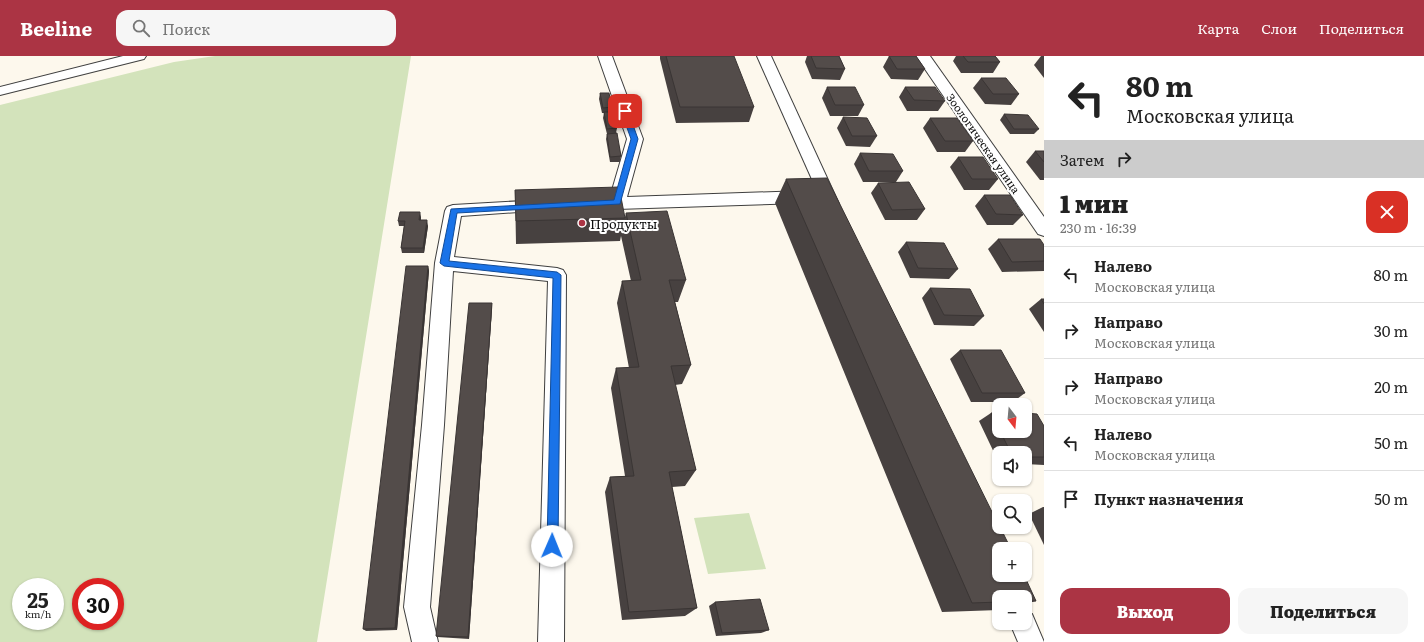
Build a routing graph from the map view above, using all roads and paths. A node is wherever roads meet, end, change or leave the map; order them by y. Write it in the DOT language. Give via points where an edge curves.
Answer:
graph roads {
  1 [pos="139,56"];
  2 [pos="605,56"];
  3 [pos="764,56"];
  4 [pos="923,56"];
  5 [pos="0,91"];
  6 [pos="828,196"];
  7 [pos="617,203"];
  8 [pos="586,204"];
  9 [pos="555,206"];
  10 [pos="838,218"];
  11 [pos="1044,230"];
  12 [pos="444,263"];
  13 [pos="1026,630"];
  14 [pos="425,642"];
  15 [pos="551,642"];
  16 [pos="1031,642"];
  1 -- 5 [label="street"];
  2 -- 7 [label="street" via="634,139"];
  3 -- 6 [label="street"];
  4 -- 11 [label="street, Зоологическая улица"];
  6 -- 7 [label="street"];
  6 -- 10 [label="street"];
  7 -- 8 [label="street"];
  9 -- 12 [label="street" via="453,211"];
  12 -- 14 [label="street" via="417,607"];
  12 -- 15 [label="street" via="557,275"];
  13 -- 16 [label="street"];
}
